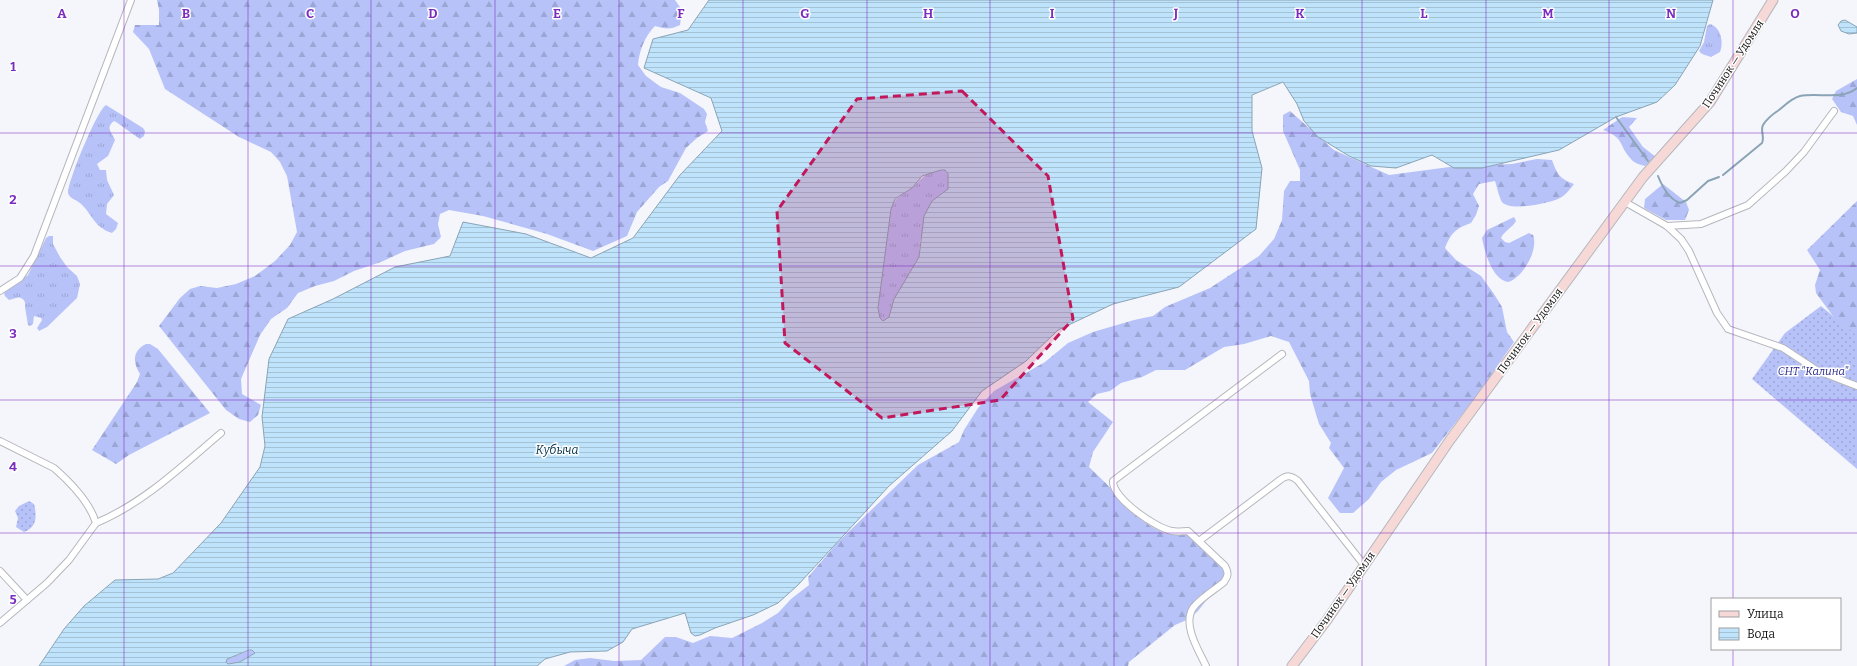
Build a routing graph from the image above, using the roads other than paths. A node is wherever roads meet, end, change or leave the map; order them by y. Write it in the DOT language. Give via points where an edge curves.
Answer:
graph roads {
  1 [pos="131,0"];
  2 [pos="1773,0"];
  3 [pos="1834,111"];
  4 [pos="1625,202"];
  5 [pos="1668,226"];
  6 [pos="0,291"];
  7 [pos="1282,354"];
  8 [pos="1857,386"];
  9 [pos="222,433"];
  10 [pos="0,441"];
  11 [pos="96,523"];
  12 [pos="1199,541"];
  13 [pos="1364,565"];
  14 [pos="0,571"];
  15 [pos="27,600"];
  16 [pos="0,623"];
  17 [pos="1206,666"];
  18 [pos="1292,666"];
  1 -- 6 [label="street" via="34,256 20,278"];
  2 -- 4 [label="main road, Починок — Удомля" via="1710,102"];
  3 -- 5 [label="street" via="1804,152 1748,206 1701,224"];
  4 -- 5 [label="street"];
  4 -- 13 [label="main road, Починок — Удомля" via="1450,440"];
  5 -- 8 [label="street" via="1689,251 1716,313 1728,329 1783,348 1818,371"];
  7 -- 12 [label="street" via="1113,481 1114,488 1125,501 1153,524 1173,532 1188,531"];
  9 -- 11 [label="street" via="145,496"];
  10 -- 11 [label="street" via="60,473 90,509"];
  11 -- 15 [label="street" via="69,560"];
  12 -- 13 [label="street" via="1280,480 1289,476 1298,481"];
  12 -- 17 [label="street" via="1228,572 1224,582 1194,607 1190,616 1190,629"];
  13 -- 18 [label="main road, Починок — Удомля"];
  14 -- 15 [label="street"];
  15 -- 16 [label="street"];
}
